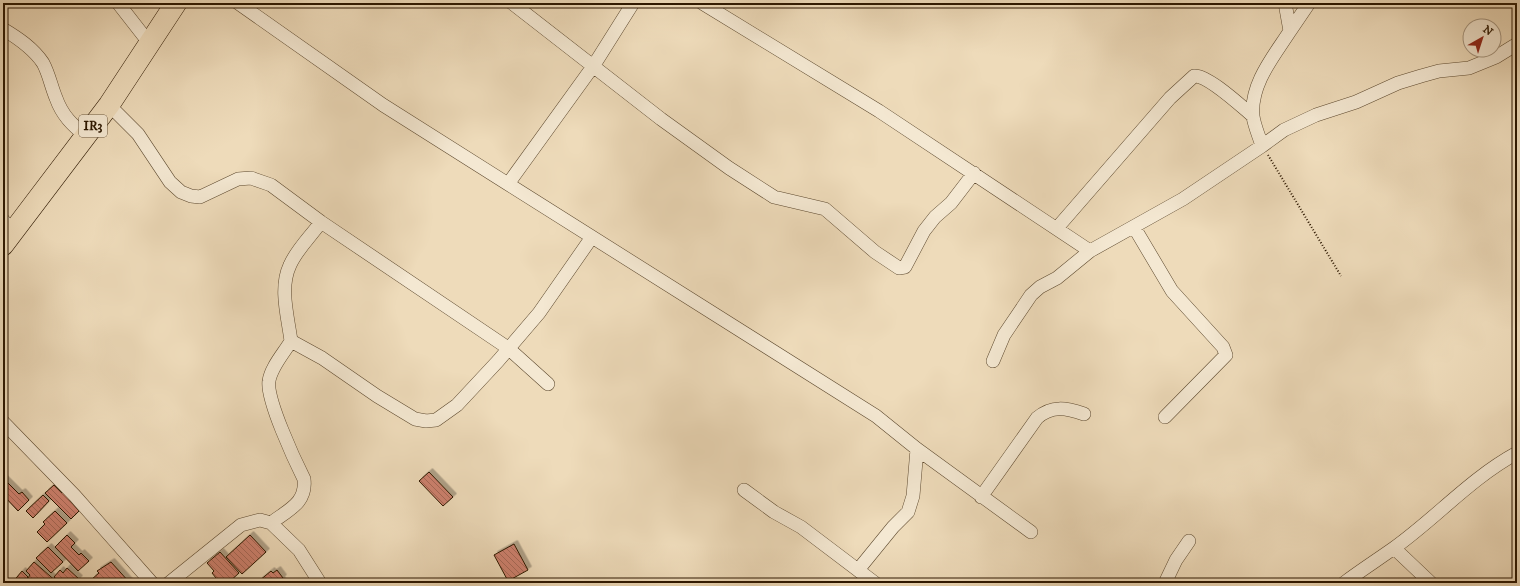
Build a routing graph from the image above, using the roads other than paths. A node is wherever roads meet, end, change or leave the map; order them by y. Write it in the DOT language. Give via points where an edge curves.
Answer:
graph roads {
  1 [pos="118,3"];
  2 [pos="176,3"];
  3 [pos="238,3"];
  4 [pos="512,3"];
  5 [pos="633,3"];
  6 [pos="702,3"];
  7 [pos="1285,3"];
  8 [pos="1309,3"];
  9 [pos="3,28"];
  10 [pos="1290,31"];
  11 [pos="150,44"];
  12 [pos="1517,44"];
  13 [pos="594,65"];
  14 [pos="109,105"];
  15 [pos="1253,116"];
  16 [pos="86,136"];
  17 [pos="1262,146"];
  18 [pos="974,173"];
  19 [pos="508,184"];
  20 [pos="321,222"];
  21 [pos="1134,227"];
  22 [pos="1057,228"];
  23 [pos="6,233"];
  24 [pos="592,237"];
  25 [pos="1090,251"];
  26 [pos="291,341"];
  27 [pos="508,348"];
  28 [pos="994,361"];
  29 [pos="548,384"];
  30 [pos="1084,414"];
  31 [pos="1165,417"];
  32 [pos="3,422"];
  33 [pos="917,449"];
  34 [pos="1517,453"];
  35 [pos="744,490"];
  36 [pos="981,497"];
  37 [pos="271,523"];
  38 [pos="1031,532"];
  39 [pos="1189,541"];
  40 [pos="1394,548"];
  41 [pos="858,570"];
  42 [pos="152,583"];
  43 [pos="170,583"];
  44 [pos="320,583"];
  45 [pos="875,583"];
  46 [pos="1165,583"];
  47 [pos="1344,583"];
  48 [pos="1431,583"];
  1 -- 11 [label="street"];
  2 -- 11 [label="main road, IR3"];
  3 -- 19 [label="street" via="383,105"];
  4 -- 13 [label="street"];
  5 -- 13 [label="street"];
  6 -- 18 [label="street" via="879,111"];
  7 -- 10 [label="street"];
  8 -- 10 [label="street"];
  9 -- 16 [label="street" via="30,48 42,62 68,121"];
  10 -- 15 [label="street" via="1260,79 1254,96"];
  11 -- 14 [label="main road, IR3"];
  12 -- 17 [label="street" via="1496,57 1469,68 1439,71 1406,80 1356,102 1316,115 1284,130"];
  13 -- 18 [label="street" via="661,119 729,168 774,197 825,209 875,252 899,268 905,267 924,231 951,203"];
  13 -- 19 [label="street"];
  14 -- 16 [label="main road, IR3"];
  14 -- 20 [label="street" via="138,134 170,182 181,192 200,197 238,180 251,178 271,185"];
  15 -- 17 [label="street"];
  15 -- 22 [label="street" via="1210,82 1199,75 1194,76 1170,98"];
  16 -- 23 [label="main road, IR3"];
  17 -- 21 [label="street" via="1183,199"];
  18 -- 22 [label="street"];
  19 -- 24 [label="street"];
  20 -- 26 [label="street" via="298,252 286,276 286,304"];
  20 -- 27 [label="street"];
  21 -- 25 [label="street"];
  21 -- 31 [label="street" via="1172,291 1223,346 1226,355"];
  22 -- 25 [label="street"];
  24 -- 27 [label="street" via="539,313"];
  24 -- 33 [label="street" via="876,416"];
  25 -- 28 [label="street" via="1031,295 1004,335"];
  26 -- 27 [label="street" via="322,358 415,419 426,421 436,420 457,405"];
  26 -- 37 [label="street" via="271,372 268,382 270,398 304,479 305,489 301,500"];
  27 -- 29 [label="street"];
  30 -- 36 [label="street" via="1068,408 1046,411 1037,418"];
  32 -- 42 [label="street" via="75,496"];
  33 -- 36 [label="street"];
  33 -- 41 [label="street" via="913,496 908,512"];
  34 -- 40 [label="street" via="1496,464"];
  35 -- 41 [label="street" via="774,512 801,527"];
  36 -- 38 [label="street"];
  37 -- 43 [label="street" via="260,520 242,525"];
  37 -- 44 [label="street" via="299,550"];
  39 -- 46 [label="street"];
  40 -- 47 [label="street"];
  40 -- 48 [label="street"];
  41 -- 45 [label="street"];
}
